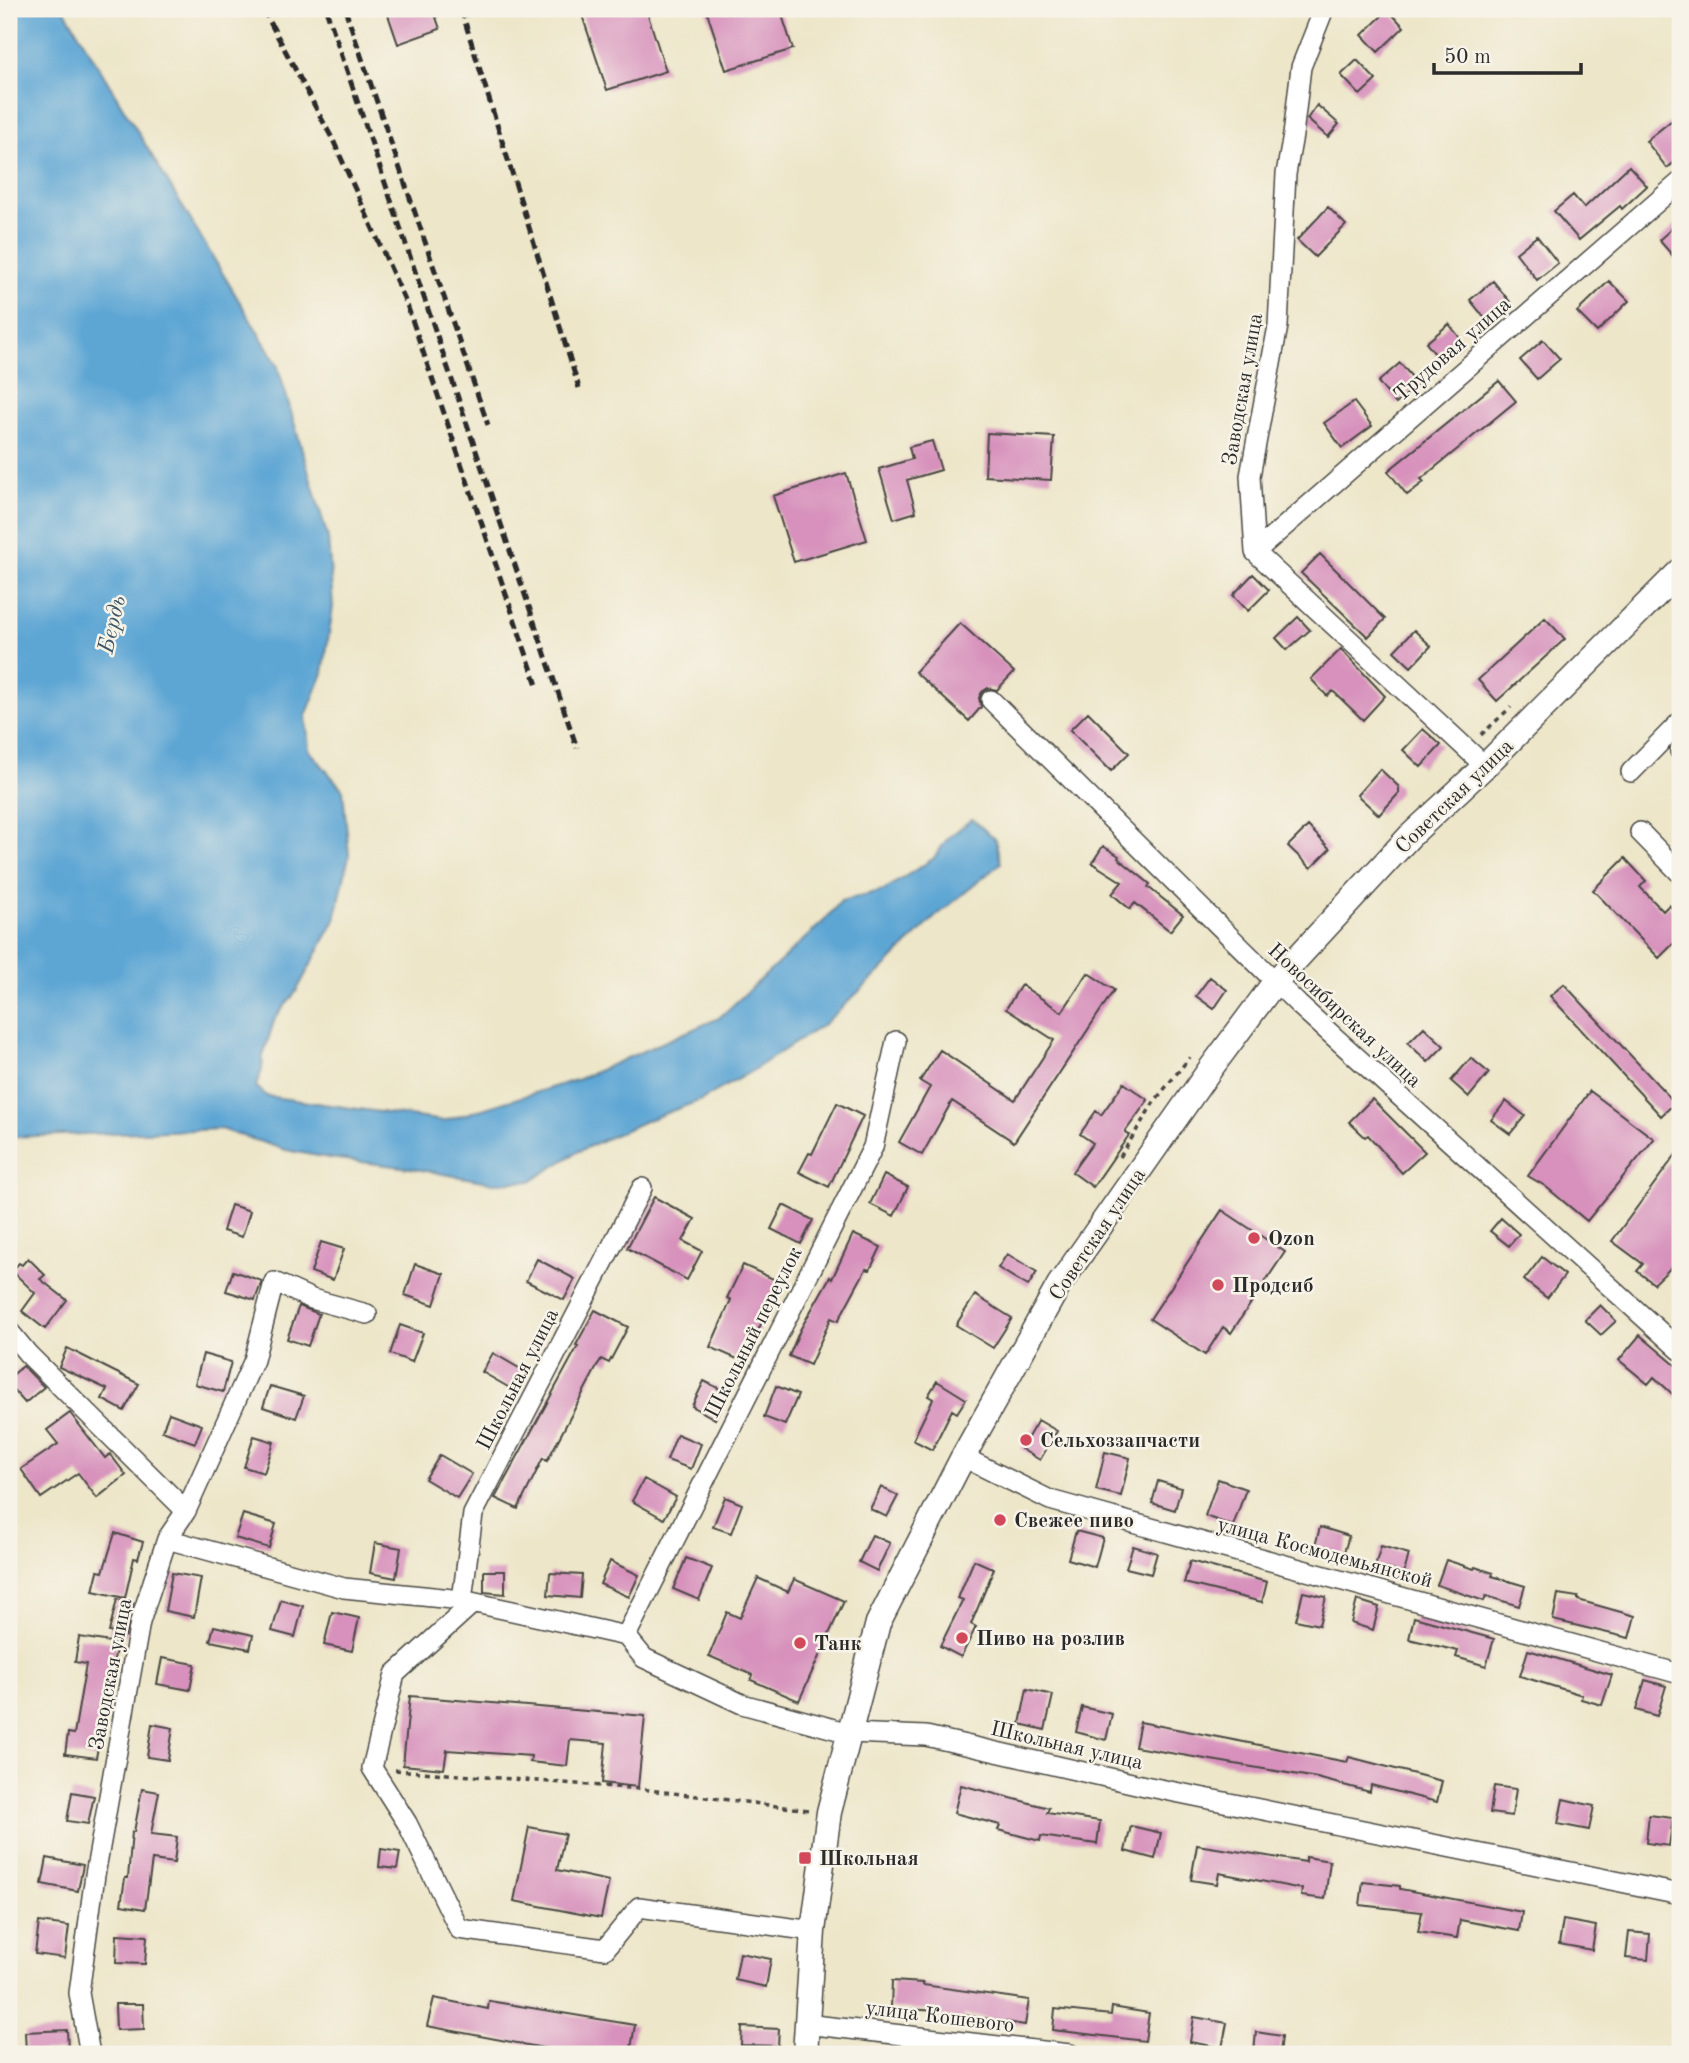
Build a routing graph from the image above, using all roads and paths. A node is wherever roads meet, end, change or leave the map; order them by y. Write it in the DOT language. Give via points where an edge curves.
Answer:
graph roads {
  1 [pos="1324,9"];
  2 [pos="1680,182"];
  3 [pos="1255,552"];
  4 [pos="1680,571"];
  5 [pos="991,700"];
  6 [pos="1680,722"];
  7 [pos="1485,766"];
  8 [pos="1631,772"];
  9 [pos="1640,832"];
  10 [pos="1680,873"];
  11 [pos="1275,982"];
  12 [pos="897,1041"];
  13 [pos="642,1188"];
  14 [pos="367,1314"];
  15 [pos="9,1331"];
  16 [pos="1680,1350"];
  17 [pos="963,1457"];
  18 [pos="186,1511"];
  19 [pos="166,1539"];
  20 [pos="467,1601"];
  21 [pos="626,1636"];
  22 [pos="1680,1674"];
  23 [pos="849,1733"];
  24 [pos="372,1768"];
  25 [pos="829,1812"];
  26 [pos="1680,1894"];
  27 [pos="813,1931"];
  28 [pos="805,2024"];
  29 [pos="90,2054"];
  30 [pos="805,2054"];
  31 [pos="1070,2054"];
  1 -- 3 [label="street, Заводская улица" via="1301,67 1286,174 1278,326 1250,475"];
  2 -- 3 [label="street, Трудовая улица"];
  3 -- 7 [label="street"];
  4 -- 7 [label="main road, Советская улица"];
  5 -- 11 [label="street, Новосибирская улица"];
  6 -- 8 [label="street"];
  7 -- 11 [label="main road, Советская улица" via="1410,836"];
  9 -- 10 [label="street"];
  11 -- 16 [label="street, Новосибирская улица"];
  11 -- 17 [label="main road, Советская улица" via="1059,1285"];
  12 -- 21 [label="street, Школьный переулок" via="873,1147"];
  13 -- 20 [label="street, Школьная улица" via="473,1514"];
  14 -- 18 [label="street, Заводская улица" via="312,1299 274,1282 254,1360"];
  15 -- 18 [label="street"];
  17 -- 22 [label="street, улица Космодемьянской" via="1050,1500"];
  17 -- 23 [label="main road, Советская улица" via="878,1623"];
  18 -- 19 [label="street, Заводская улица"];
  19 -- 20 [label="street" via="344,1588"];
  19 -- 29 [label="street, Заводская улица" via="140,1622 95,1875 79,1993"];
  20 -- 21 [label="street"];
  20 -- 24 [label="street" via="395,1674"];
  21 -- 23 [label="street, Школьная улица" via="644,1658 742,1704"];
  23 -- 25 [label="main road, Советская улица"];
  23 -- 26 [label="street, Школьная улица" via="926,1736 1145,1786"];
  24 -- 25 [label="path" via="641,1789"];
  24 -- 27 [label="street" via="407,1823 459,1929 605,1949 639,1907"];
  25 -- 27 [label="main road, Советская улица"];
  27 -- 28 [label="main road, Советская улица"];
  28 -- 30 [label="main road, Советская улица"];
  28 -- 31 [label="street, улица Кошевого"];
}
